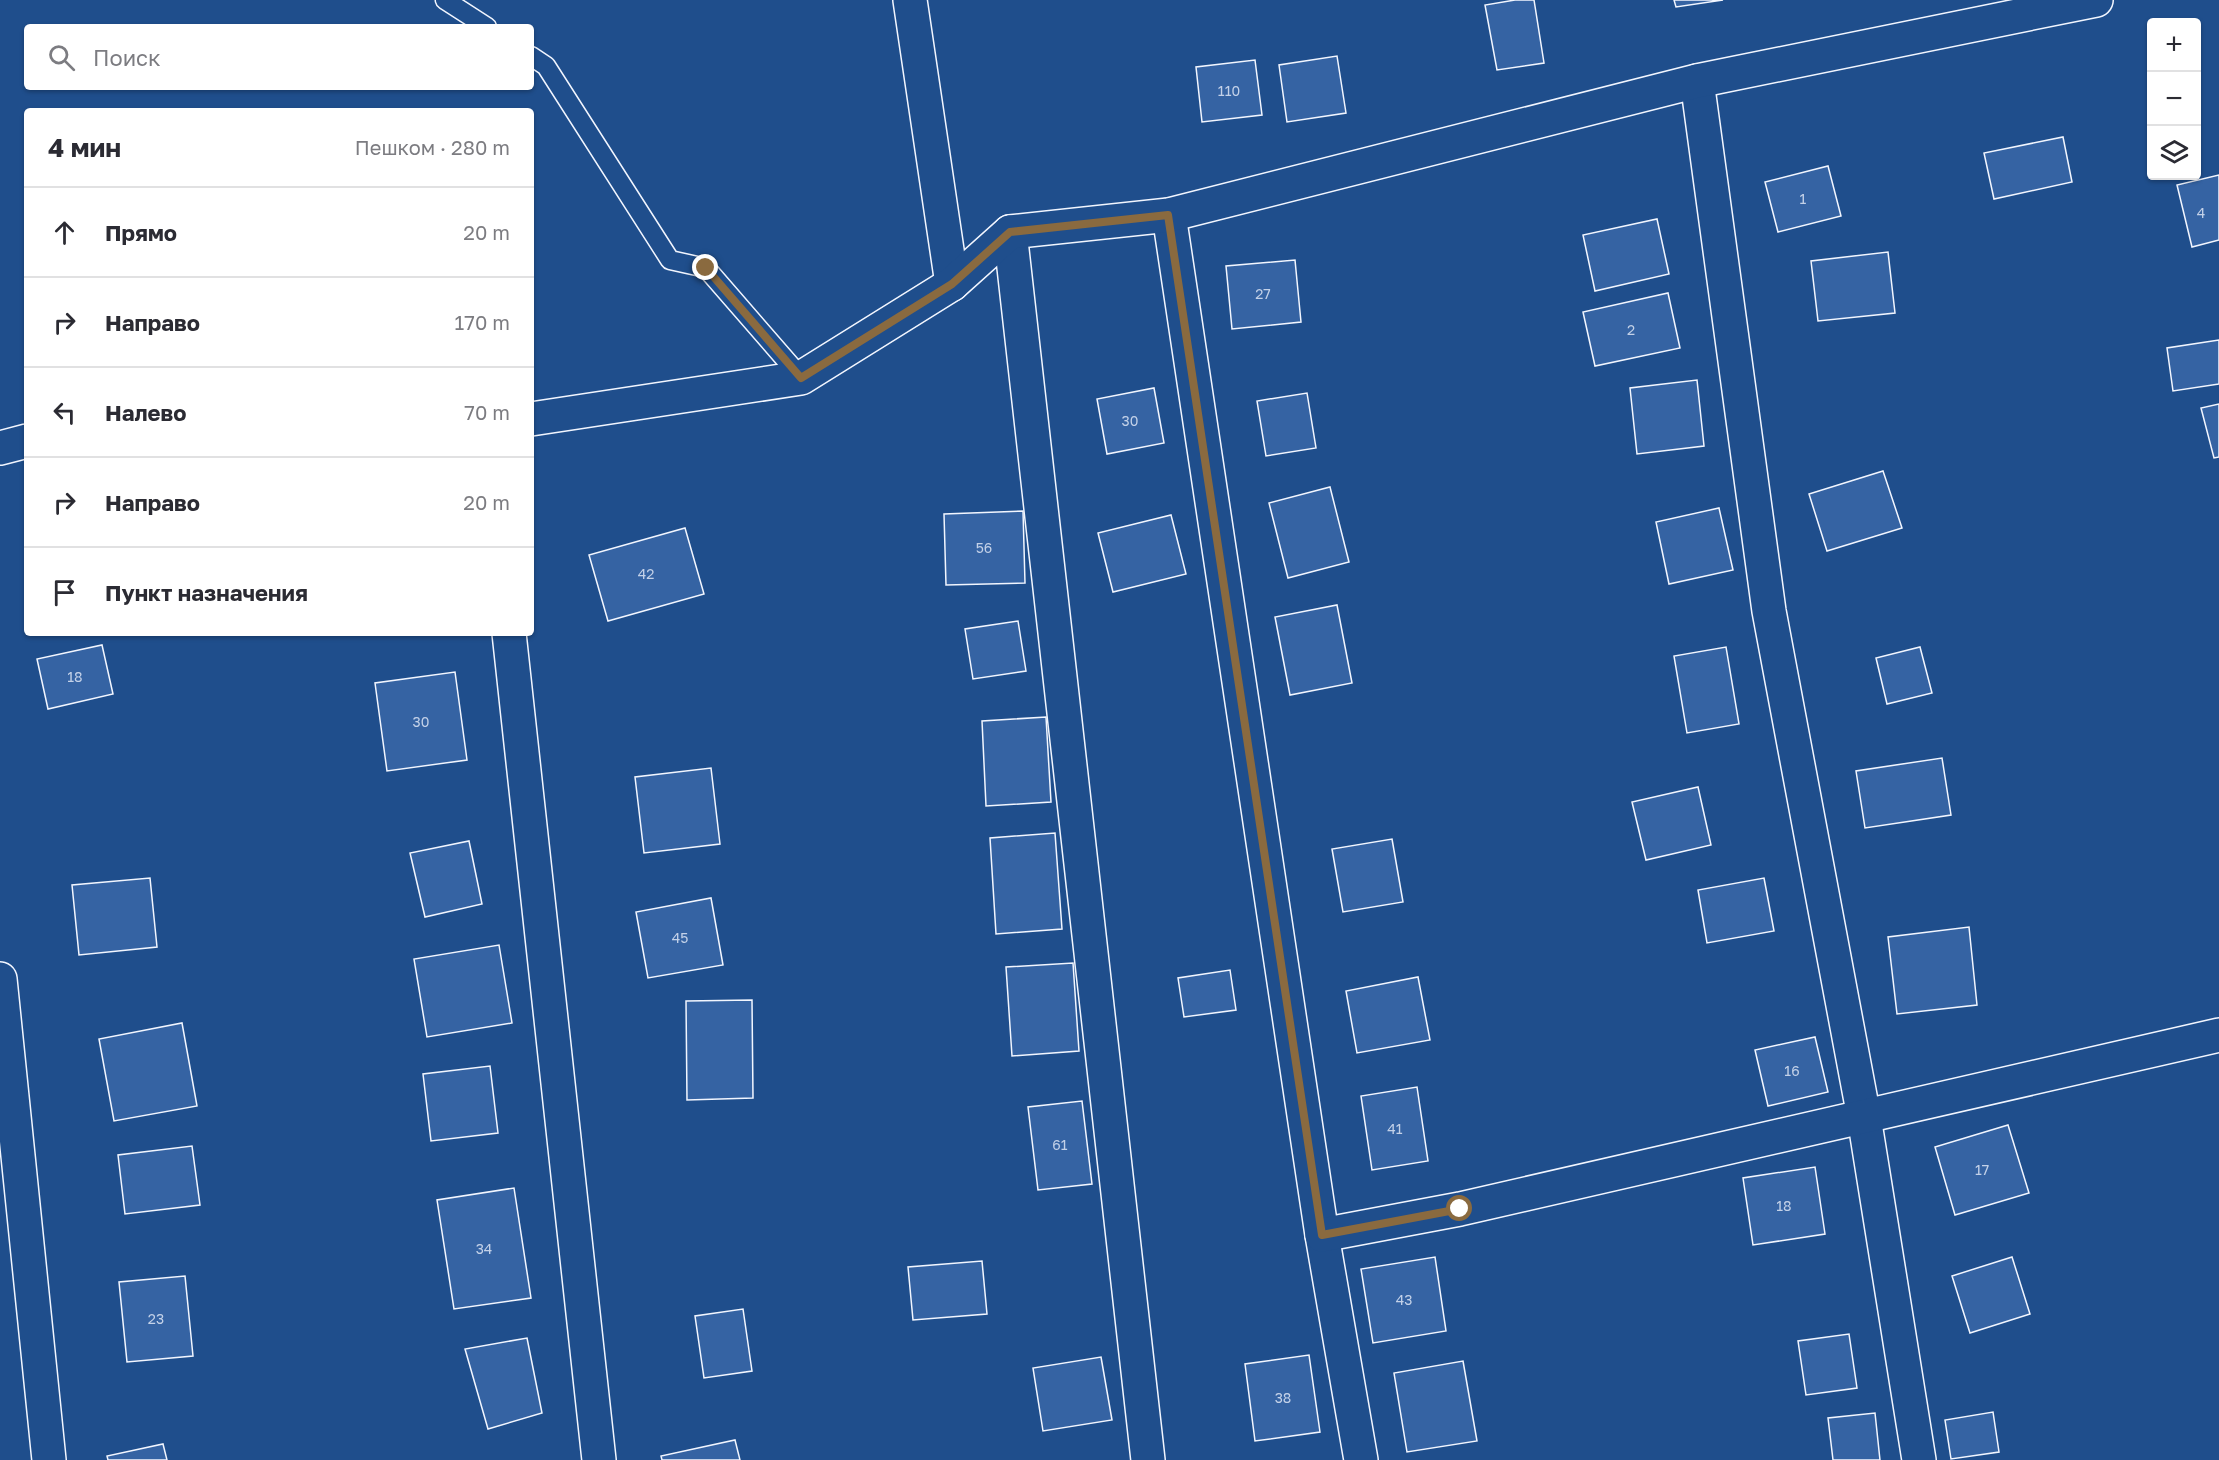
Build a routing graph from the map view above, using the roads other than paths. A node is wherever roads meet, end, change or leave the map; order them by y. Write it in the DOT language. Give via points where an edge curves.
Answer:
graph roads {
  1 [pos="445,0"];
  2 [pos="910,0"];
  3 [pos="2096,0"];
  4 [pos="482,24"];
  5 [pos="534,58"];
  6 [pos="1697,81"];
  7 [pos="1168,215"];
  8 [pos="1010,232"];
  9 [pos="952,284"];
  10 [pos="803,381"];
  11 [pos="534,419"];
  12 [pos="24,442"];
  13 [pos="0,448"];
  14 [pos="508,636"];
  15 [pos="0,979"];
  16 [pos="2219,1035"];
  17 [pos="1864,1117"];
  18 [pos="1322,1235"];
  19 [pos="49,1460"];
  20 [pos="599,1460"];
  21 [pos="1148,1460"];
  22 [pos="1361,1460"];
  23 [pos="1919,1460"];
  1 -- 4 [label="lane"];
  2 -- 9 [label="street"];
  3 -- 6 [label="street"];
  5 -- 10 [label="lane" via="546,66 670,260 706,268"];
  6 -- 7 [label="street"];
  6 -- 17 [label="street" via="1769,610"];
  7 -- 8 [label="street"];
  7 -- 18 [label="street"];
  8 -- 9 [label="street"];
  8 -- 21 [label="street"];
  9 -- 10 [label="street"];
  10 -- 11 [label="street"];
  12 -- 13 [label="street"];
  14 -- 20 [label="street"];
  15 -- 19 [label="street"];
  16 -- 17 [label="street"];
  17 -- 18 [label="street" via="1460,1209"];
  17 -- 23 [label="street"];
  18 -- 22 [label="street"];
}
